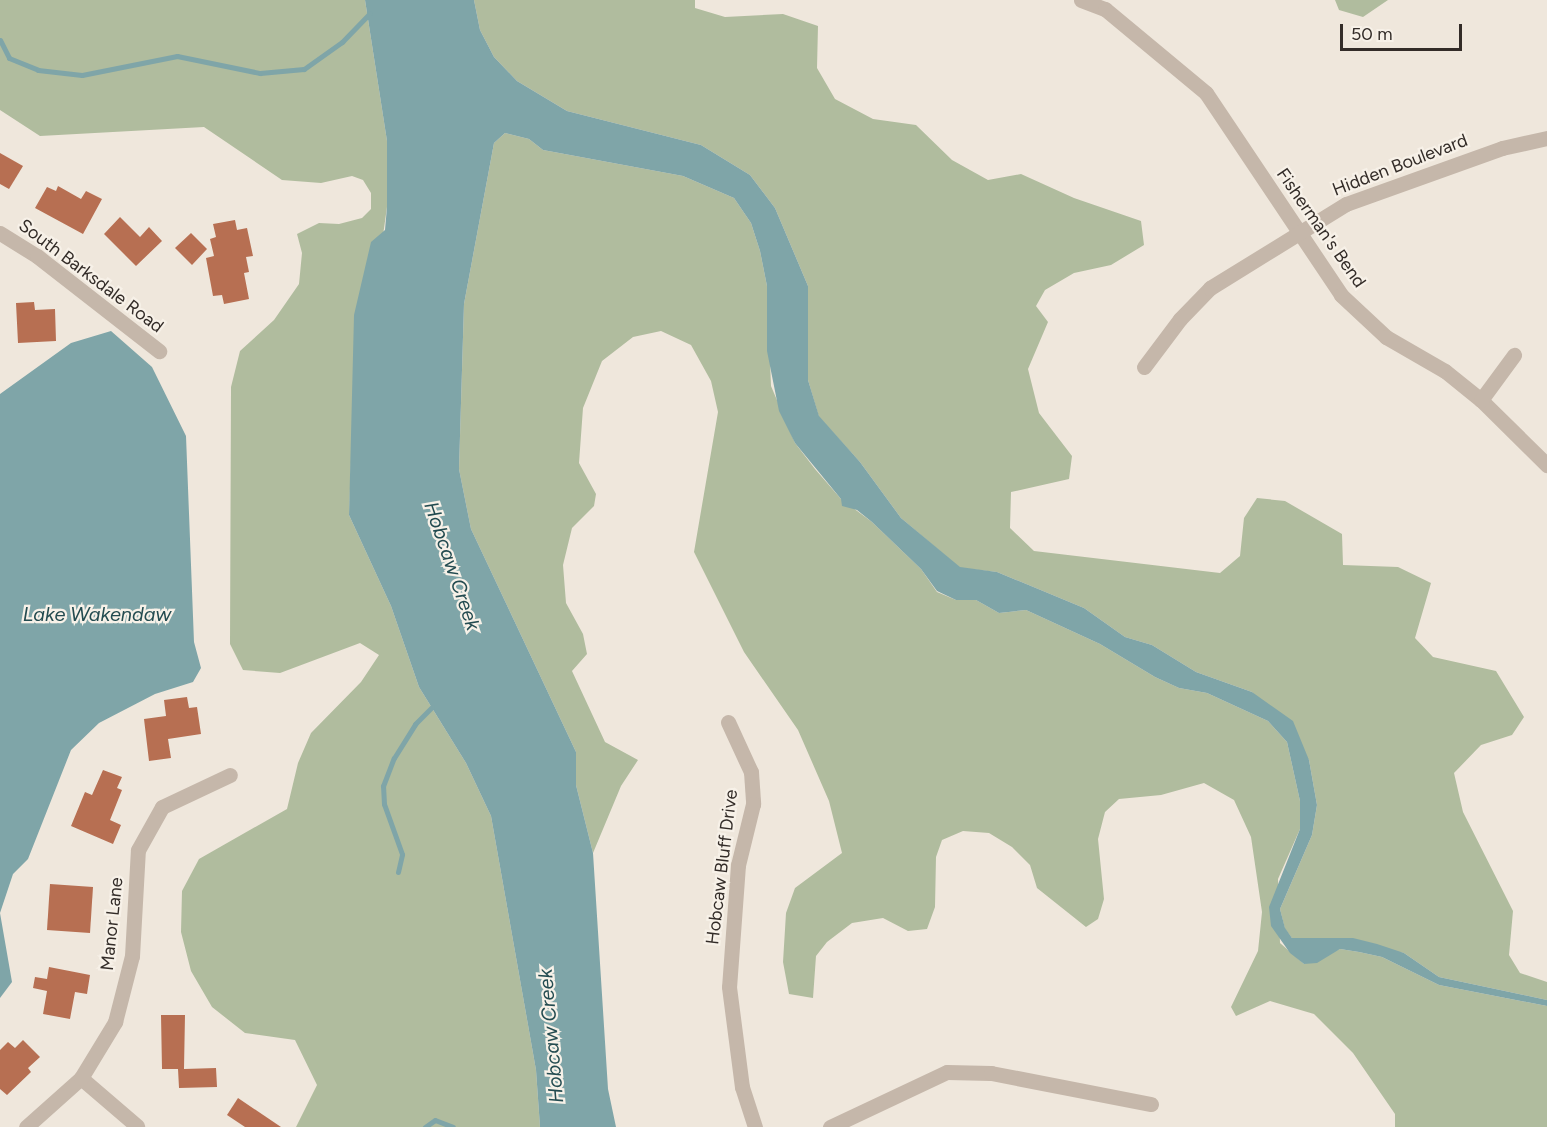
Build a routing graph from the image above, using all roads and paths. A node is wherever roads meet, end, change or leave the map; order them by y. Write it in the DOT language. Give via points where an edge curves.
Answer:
graph roads {
  1 [pos="1081,0"];
  2 [pos="1547,138"];
  3 [pos="1298,231"];
  4 [pos="0,233"];
  5 [pos="159,351"];
  6 [pos="1514,355"];
  7 [pos="1144,367"];
  8 [pos="1481,400"];
  9 [pos="1547,465"];
  10 [pos="728,722"];
  11 [pos="230,775"];
  12 [pos="81,1078"];
  13 [pos="1151,1104"];
  14 [pos="137,1126"];
  15 [pos="26,1127"];
  16 [pos="755,1127"];
  17 [pos="830,1127"];
  1 -- 3 [label="street, Fisherman's Bend" via="1105,9 1206,93"];
  2 -- 3 [label="street, Hidden Boulevard" via="1502,148 1346,204"];
  3 -- 7 [label="street, Hidden Boulevard" via="1210,288 1180,319"];
  3 -- 8 [label="street, Fisherman's Bend" via="1341,295 1386,338 1445,371"];
  4 -- 5 [label="street, South Barksdale Road" via="37,256"];
  6 -- 8 [label="street"];
  8 -- 9 [label="street, Fisherman's Bend"];
  10 -- 16 [label="street, Hobcaw Bluff Drive" via="752,772 753,804 738,865 729,987 742,1087"];
  11 -- 12 [label="street, Manor Lane" via="162,807 138,850 132,956 118,1011"];
  12 -- 14 [label="street"];
  12 -- 15 [label="street, Manor Lane"];
  13 -- 17 [label="street" via="991,1073 947,1072"];
}
